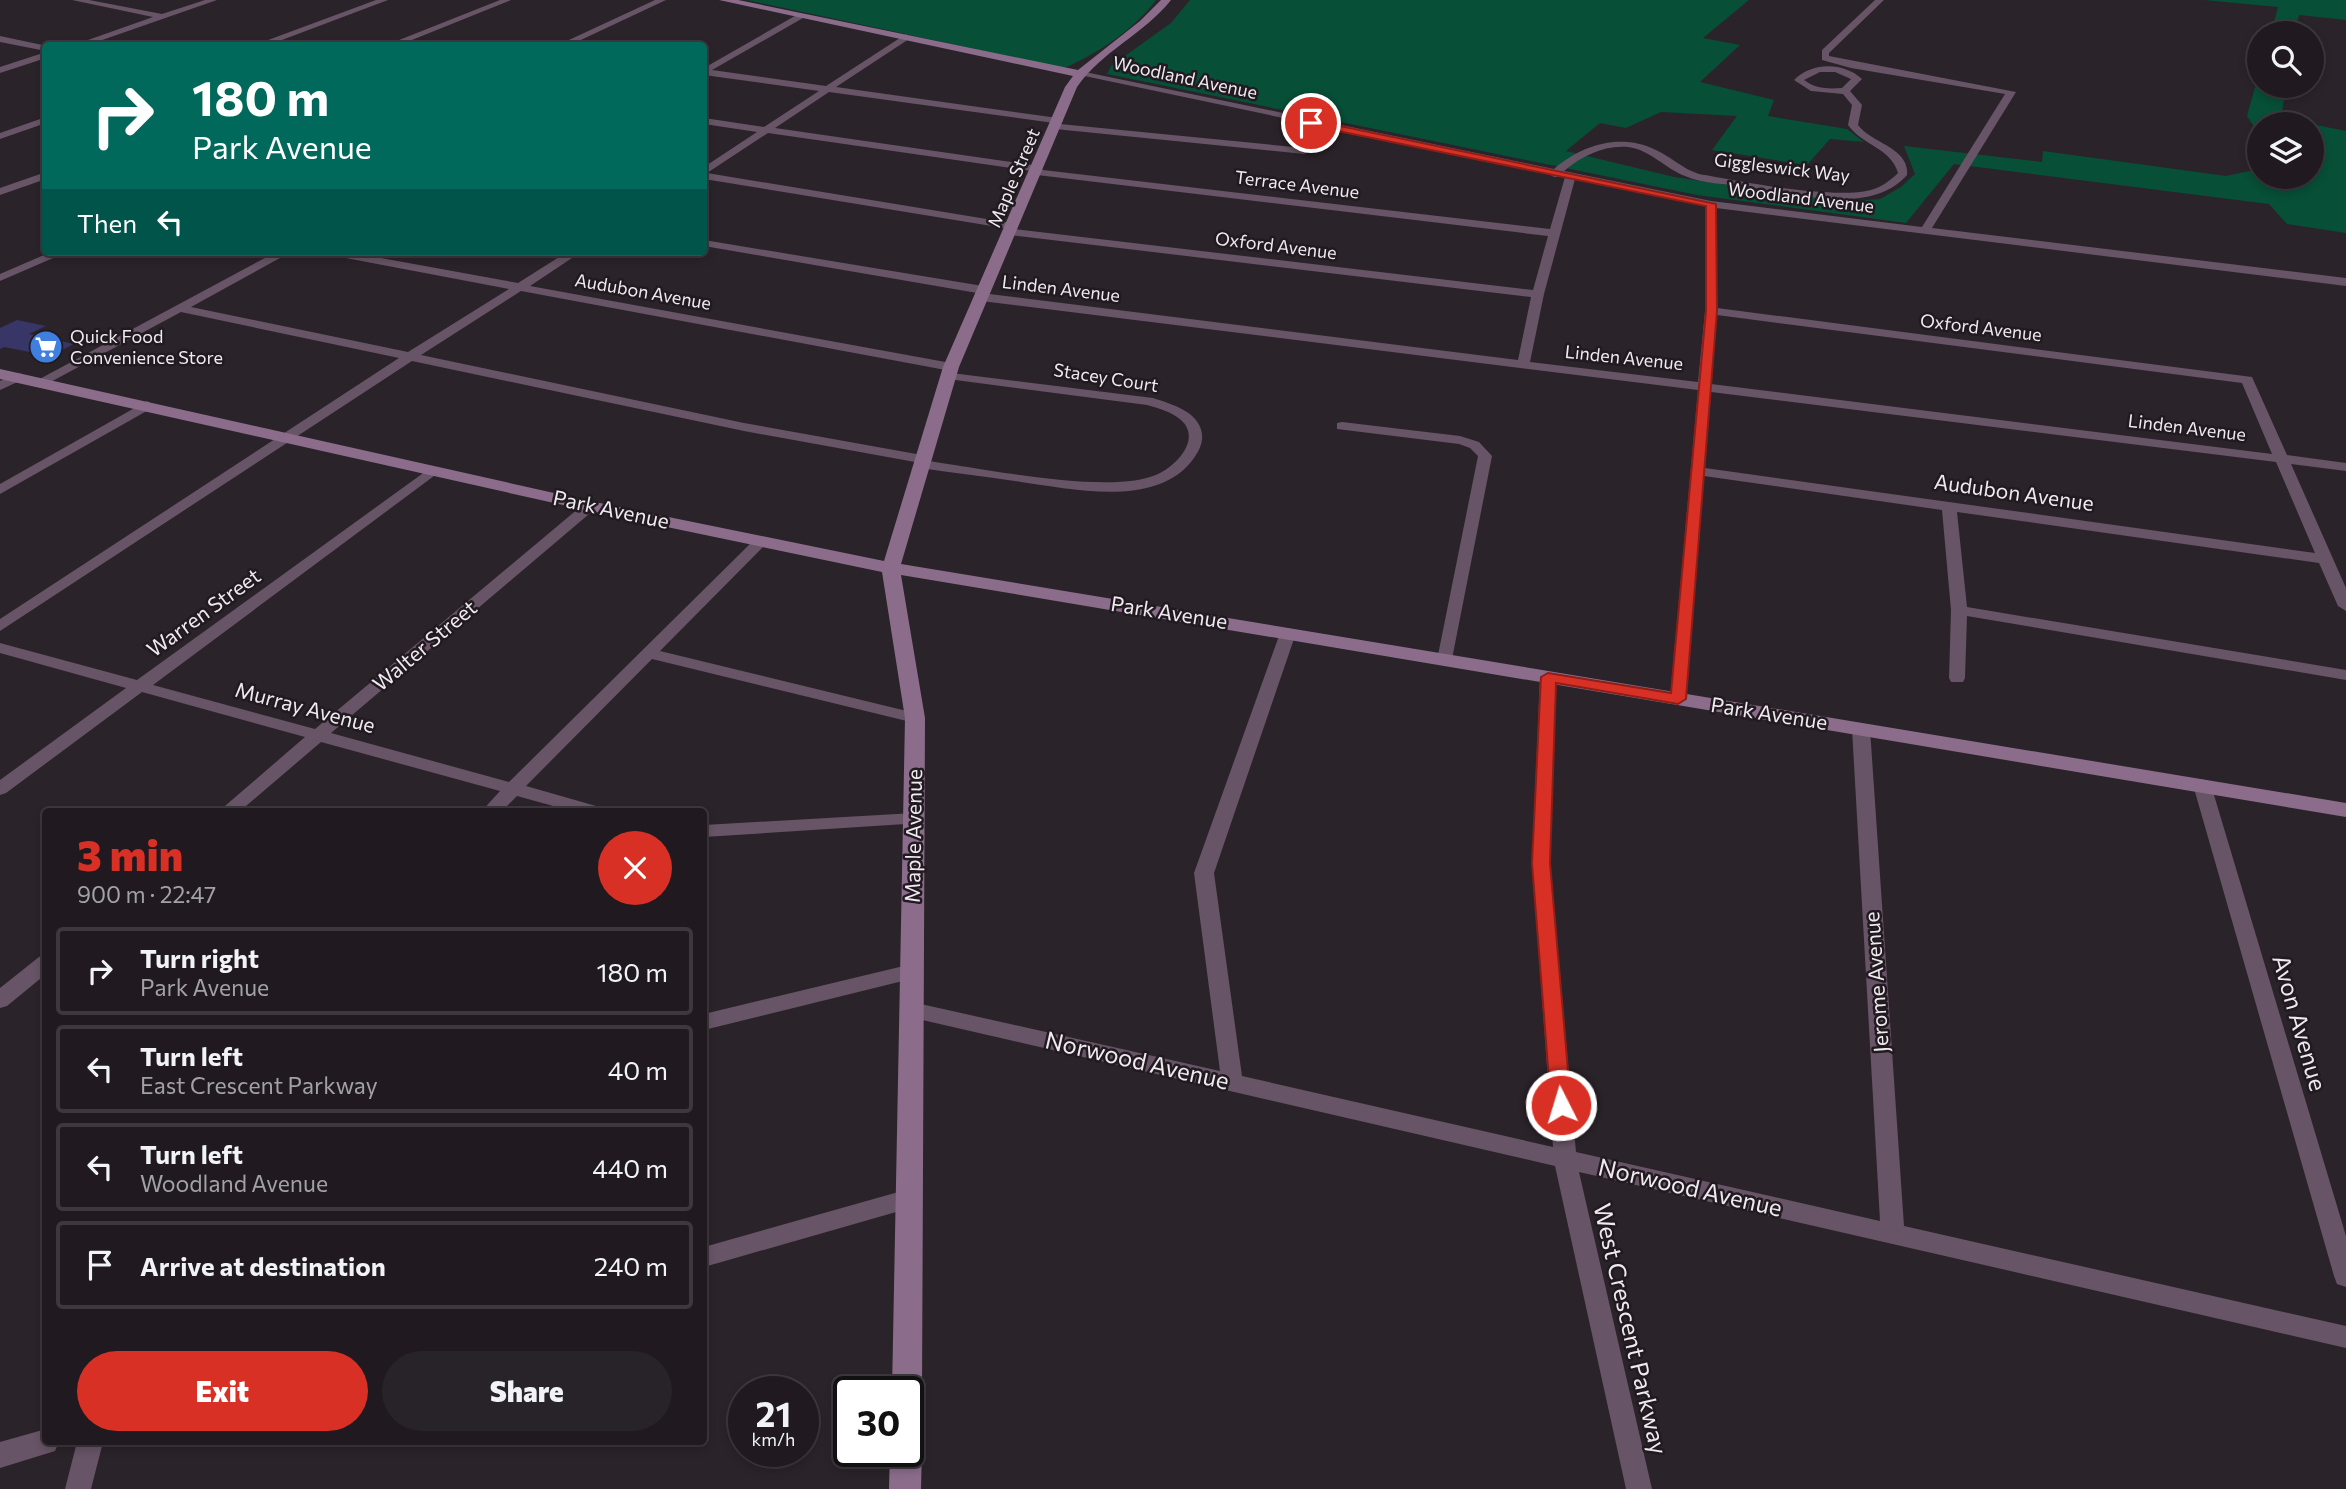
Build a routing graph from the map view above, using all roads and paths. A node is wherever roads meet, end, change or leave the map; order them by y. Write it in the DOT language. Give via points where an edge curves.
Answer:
graph roads {
  1 [pos="79,0"];
  2 [pos="213,0"];
  3 [pos="384,0"];
  4 [pos="507,0"];
  5 [pos="662,0"];
  6 [pos="724,0"];
  7 [pos="1166,0"];
  8 [pos="1880,0"];
  9 [pos="800,16"];
  10 [pos="162,17"];
  11 [pos="906,37"];
  12 [pos="0,38"];
  13 [pos="87,42"];
  14 [pos="267,42"];
  15 [pos="398,42"];
  16 [pos="569,42"];
  17 [pos="42,47"];
  18 [pos="42,56"];
  19 [pos="707,69"];
  20 [pos="0,70"];
  21 [pos="707,71"];
  22 [pos="1080,74"];
  23 [pos="826,89"];
  24 [pos="1845,91"];
  25 [pos="42,121"];
  26 [pos="707,121"];
  27 [pos="1057,123"];
  28 [pos="766,130"];
  29 [pos="0,136"];
  30 [pos="1304,151"];
  31 [pos="1037,171"];
  32 [pos="707,172"];
  33 [pos="1554,174"];
  34 [pos="707,175"];
  35 [pos="42,176"];
  36 [pos="1570,177"];
  37 [pos="0,192"];
  38 [pos="1711,204"];
  39 [pos="1011,229"];
  40 [pos="1926,231"];
  41 [pos="1553,233"];
  42 [pos="707,244"];
  43 [pos="52,256"];
  44 [pos="278,256"];
  45 [pos="350,256"];
  46 [pos="569,256"];
  47 [pos="0,278"];
  48 [pos="2346,282"];
  49 [pos="517,289"];
  50 [pos="982,294"];
  51 [pos="1538,294"];
  52 [pos="180,308"];
  53 [pos="1711,311"];
  54 [pos="412,355"];
  55 [pos="1523,365"];
  56 [pos="949,371"];
  57 [pos="8,375"];
  58 [pos="40,382"];
  59 [pos="1704,385"];
  60 [pos="0,386"];
  61 [pos="147,405"];
  62 [pos="1342,426"];
  63 [pos="284,438"];
  64 [pos="2280,457"];
  65 [pos="921,462"];
  66 [pos="2346,467"];
  67 [pos="433,470"];
  68 [pos="1697,471"];
  69 [pos="0,490"];
  70 [pos="1949,505"];
  71 [pos="590,506"];
  72 [pos="761,541"];
  73 [pos="2325,559"];
  74 [pos="891,568"];
  75 [pos="2346,606"];
  76 [pos="1959,610"];
  77 [pos="0,626"];
  78 [pos="1288,633"];
  79 [pos="0,648"];
  80 [pos="650,654"];
  81 [pos="1445,660"];
  82 [pos="2346,675"];
  83 [pos="1548,677"];
  84 [pos="1957,678"];
  85 [pos="140,687"];
  86 [pos="1678,699"];
  87 [pos="915,718"];
  88 [pos="1861,729"];
  89 [pos="319,736"];
  90 [pos="2202,785"];
  91 [pos="0,789"];
  92 [pos="513,789"];
  93 [pos="232,808"];
  94 [pos="494,808"];
  95 [pos="582,808"];
  96 [pos="2346,810"];
  97 [pos="914,819"];
  98 [pos="707,831"];
  99 [pos="42,965"];
  100 [pos="912,972"];
  101 [pos="0,1000"];
  102 [pos="912,1010"];
  103 [pos="707,1020"];
  104 [pos="1232,1083"];
  105 [pos="1565,1159"];
  106 [pos="909,1199"];
  107 [pos="1893,1234"];
  108 [pos="707,1256"];
  109 [pos="2346,1276"];
  110 [pos="2346,1337"];
  111 [pos="907,1376"];
  112 [pos="42,1443"];
  113 [pos="89,1445"];
  114 [pos="0,1455"];
  115 [pos="906,1467"];
  116 [pos="78,1489"];
  117 [pos="905,1489"];
  118 [pos="1639,1489"];
  1 -- 10 [label="street"];
  2 -- 10 [label="street"];
  3 -- 14 [label="street"];
  4 -- 15 [label="street"];
  5 -- 16 [label="street"];
  6 -- 9 [label="main road, Woodland Avenue"];
  7 -- 22 [label="main road" via="1144,24"];
  8 -- 40 [label="street" via="1825,52 1825,58 2011,92"];
  9 -- 11 [label="main road, Woodland Avenue"];
  9 -- 19 [label="street"];
  10 -- 13 [label="street"];
  11 -- 22 [label="main road, Woodland Avenue"];
  11 -- 23 [label="street"];
  12 -- 17 [label="street"];
  18 -- 20 [label="street"];
  21 -- 23 [label="street"];
  22 -- 27 [label="main road, Maple Street"];
  22 -- 33 [label="street, Woodland Avenue"];
  23 -- 27 [label="street"];
  23 -- 28 [label="street"];
  24 -- 24 [label="street, Giggleswick Way" via="1810,88 1799,80 1817,68 1840,71 1857,79"];
  24 -- 33 [label="street, Giggleswick Way" via="1857,105 1855,129 1892,152 1902,165 1898,180 1880,190 1824,194 1701,176 1679,170 1651,150 1626,145 1586,150"];
  25 -- 29 [label="street"];
  26 -- 28 [label="street, Terrace Avenue"];
  27 -- 30 [label="street"];
  27 -- 31 [label="main road, Maple Street"];
  28 -- 31 [label="street, Terrace Avenue"];
  28 -- 32 [label="street"];
  31 -- 39 [label="main road, Maple Street"];
  31 -- 41 [label="street, Terrace Avenue"];
  33 -- 36 [label="street, Woodland Avenue"];
  34 -- 39 [label="street, Oxford Avenue"];
  35 -- 37 [label="street"];
  36 -- 38 [label="street, Woodland Avenue"];
  36 -- 41 [label="street"];
  38 -- 40 [label="street, Woodland Avenue"];
  38 -- 53 [label="street"];
  39 -- 50 [label="main road, Maple Street"];
  39 -- 51 [label="street, Oxford Avenue"];
  40 -- 48 [label="street, Woodland Avenue"];
  41 -- 51 [label="street"];
  42 -- 50 [label="street, Linden Avenue"];
  43 -- 47 [label="street"];
  44 -- 52 [label="street"];
  45 -- 49 [label="street, Audubon Avenue"];
  46 -- 49 [label="street"];
  49 -- 54 [label="street"];
  49 -- 56 [label="street, Audubon Avenue"];
  50 -- 55 [label="street, Linden Avenue"];
  50 -- 56 [label="main road, Maple Avenue"];
  51 -- 55 [label="street"];
  52 -- 54 [label="street"];
  52 -- 58 [label="street"];
  53 -- 59 [label="street"];
  53 -- 64 [label="street, Oxford Avenue" via="2246,380"];
  54 -- 63 [label="street"];
  54 -- 65 [label="street"];
  55 -- 59 [label="street, Linden Avenue"];
  56 -- 65 [label="main road, Maple Avenue"];
  56 -- 65 [label="street, Stacey Court" via="1148,401 1188,419 1196,442 1191,454 1165,476 1101,488"];
  57 -- 58 [label="main road, Park Avenue"];
  57 -- 60 [label="street"];
  58 -- 61 [label="main road, Park Avenue"];
  59 -- 64 [label="street, Linden Avenue"];
  59 -- 68 [label="street"];
  61 -- 63 [label="main road, Park Avenue"];
  61 -- 69 [label="street"];
  62 -- 81 [label="street" via="1460,440 1473,444 1485,456"];
  63 -- 67 [label="main road, Park Avenue"];
  63 -- 77 [label="street"];
  64 -- 66 [label="street, Linden Avenue"];
  64 -- 73 [label="street"];
  65 -- 74 [label="main road, Maple Avenue"];
  67 -- 71 [label="main road, Park Avenue"];
  67 -- 85 [label="street, Warren Street"];
  68 -- 70 [label="street, Audubon Avenue"];
  68 -- 86 [label="street"];
  70 -- 73 [label="street, Audubon Avenue"];
  70 -- 76 [label="street"];
  71 -- 72 [label="main road, Park Avenue"];
  71 -- 89 [label="street, Walter Street"];
  72 -- 74 [label="main road, Park Avenue"];
  72 -- 80 [label="street"];
  73 -- 75 [label="street"];
  74 -- 78 [label="main road, Park Avenue"];
  74 -- 87 [label="main road, Maple Avenue"];
  76 -- 82 [label="street"];
  76 -- 84 [label="street"];
  78 -- 81 [label="main road, Park Avenue"];
  78 -- 104 [label="street" via="1204,873"];
  79 -- 85 [label="street, Murray Avenue"];
  80 -- 87 [label="street"];
  80 -- 92 [label="street"];
  81 -- 83 [label="main road, Park Avenue"];
  83 -- 86 [label="main road, Park Avenue"];
  83 -- 105 [label="street, West Crescent Parkway" via="1541,863"];
  85 -- 89 [label="street, Murray Avenue"];
  85 -- 91 [label="street, Warren Street"];
  86 -- 88 [label="main road, Park Avenue"];
  87 -- 97 [label="main road, Maple Avenue"];
  88 -- 90 [label="main road, Park Avenue"];
  88 -- 107 [label="street, Jerome Avenue"];
  89 -- 92 [label="street, Murray Avenue"];
  89 -- 93 [label="street, Walter Street"];
  90 -- 96 [label="main road, Park Avenue"];
  90 -- 109 [label="street, Avon Avenue"];
  92 -- 94 [label="street"];
  92 -- 95 [label="street, Murray Avenue"];
  97 -- 98 [label="street"];
  97 -- 100 [label="main road, Maple Avenue"];
  99 -- 101 [label="street"];
  100 -- 102 [label="main road, Maple Avenue"];
  100 -- 103 [label="street"];
  102 -- 104 [label="street, Norwood Avenue"];
  102 -- 106 [label="main road, Maple Avenue"];
  104 -- 105 [label="street, Norwood Avenue"];
  105 -- 107 [label="street, Norwood Avenue"];
  105 -- 118 [label="street, West Crescent Parkway"];
  106 -- 108 [label="street"];
  106 -- 111 [label="main road, Maple Avenue"];
  107 -- 110 [label="street, Norwood Avenue"];
  112 -- 114 [label="street"];
  113 -- 116 [label="street"];
  115 -- 117 [label="main road"];
}
